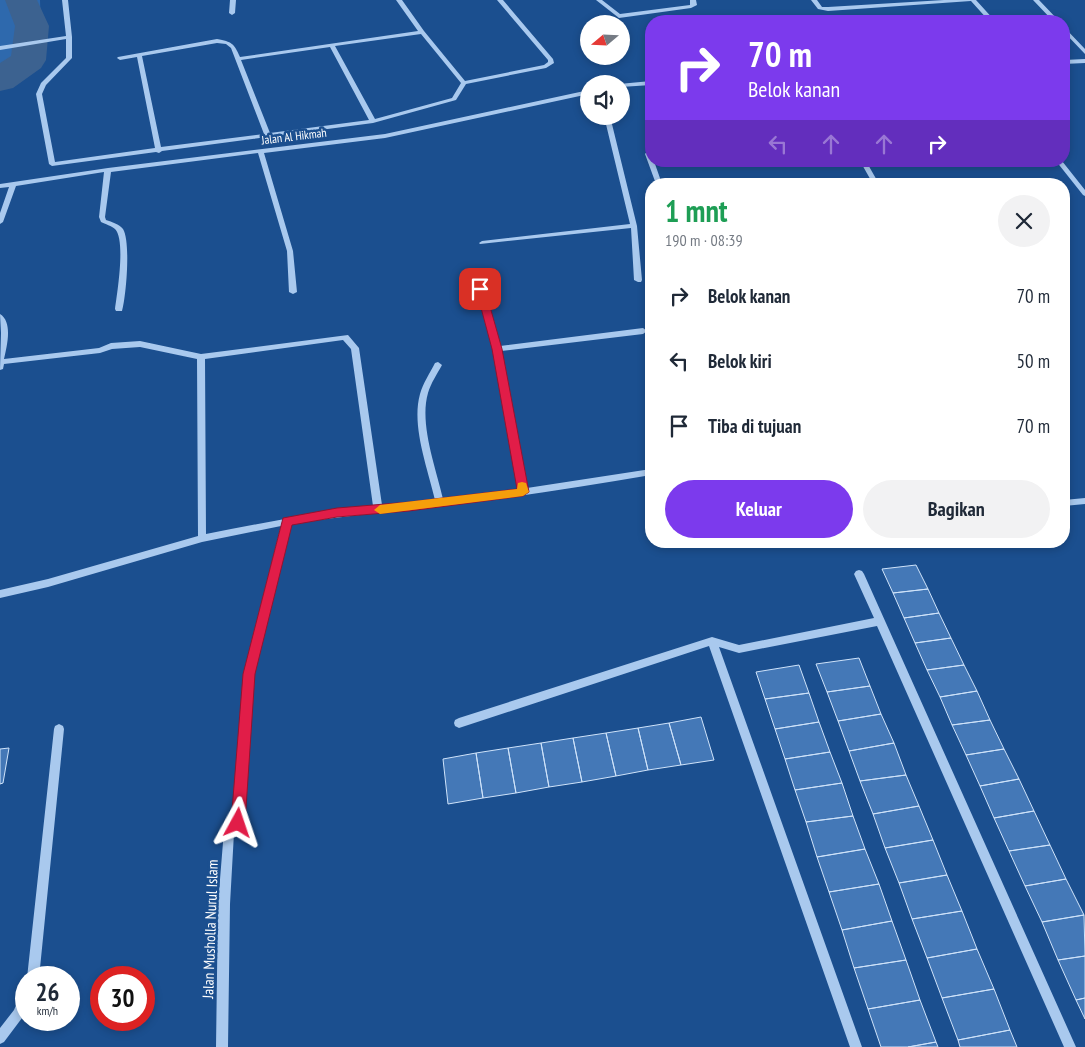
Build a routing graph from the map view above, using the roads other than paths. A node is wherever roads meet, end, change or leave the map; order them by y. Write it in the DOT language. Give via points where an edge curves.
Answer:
graph roads {
  1 [pos="65,0"];
  2 [pos="233,0"];
  3 [pos="399,0"];
  4 [pos="500,0"];
  5 [pos="599,0"];
  6 [pos="693,0"];
  7 [pos="814,0"];
  8 [pos="971,0"];
  9 [pos="1036,0"];
  10 [pos="920,2"];
  11 [pos="232,13"];
  12 [pos="986,15"];
  13 [pos="1050,15"];
  14 [pos="422,32"];
  15 [pos="1070,36"];
  16 [pos="69,37"];
  17 [pos="332,45"];
  18 [pos="0,48"];
  19 [pos="1085,52"];
  20 [pos="140,54"];
  21 [pos="120,58"];
  22 [pos="238,59"];
  23 [pos="1085,60"];
  24 [pos="1070,61"];
  25 [pos="464,82"];
  26 [pos="645,83"];
  27 [pos="630,84"];
  28 [pos="580,94"];
  29 [pos="373,121"];
  30 [pos="609,125"];
  31 [pos="268,136"];
  32 [pos="159,151"];
  33 [pos="261,152"];
  34 [pos="866,167"];
  35 [pos="1064,167"];
  36 [pos="108,170"];
  37 [pos="873,178"];
  38 [pos="14,183"];
  39 [pos="0,186"];
  40 [pos="1085,194"];
  41 [pos="0,222"];
  42 [pos="634,226"];
  43 [pos="482,243"];
  44 [pos="638,280"];
  45 [pos="480,289"];
  46 [pos="293,292"];
  47 [pos="118,309"];
  48 [pos="0,316"];
  49 [pos="643,331"];
  50 [pos="497,349"];
  51 [pos="202,357"];
  52 [pos="0,362"];
  53 [pos="438,365"];
  54 [pos="0,367"];
  55 [pos="645,473"];
  56 [pos="523,492"];
  57 [pos="1085,501"];
  58 [pos="1070,502"];
  59 [pos="440,503"];
  60 [pos="378,510"];
  61 [pos="287,521"];
  62 [pos="202,538"];
  63 [pos="859,574"];
  64 [pos="0,594"];
  65 [pos="880,621"];
  66 [pos="712,641"];
  67 [pos="459,723"];
  68 [pos="59,730"];
  69 [pos="34,966"];
  70 [pos="15,1018"];
  71 [pos="0,1038"];
  72 [pos="222,1047"];
  73 [pos="856,1047"];
  74 [pos="1070,1047"];
  1 -- 16 [label="street"];
  2 -- 11 [label="street"];
  3 -- 14 [label="street"];
  4 -- 25 [label="street" via="551,64"];
  5 -- 6 [label="street" via="619,16 691,6 694,5"];
  7 -- 10 [label="street" via="820,8 828,9"];
  8 -- 10 [label="street"];
  8 -- 12 [label="street"];
  9 -- 13 [label="street"];
  14 -- 17 [label="street"];
  14 -- 25 [label="street"];
  15 -- 19 [label="street"];
  16 -- 18 [label="street"];
  16 -- 32 [label="street" via="69,58 38,94 50,162 56,165"];
  17 -- 22 [label="street"];
  17 -- 29 [label="street"];
  20 -- 21 [label="street"];
  20 -- 22 [label="street" via="217,41 233,47"];
  20 -- 32 [label="street"];
  22 -- 31 [label="street"];
  23 -- 24 [label="street"];
  25 -- 29 [label="street" via="454,99"];
  26 -- 27 [label="street"];
  28 -- 33 [label="street, Jalan Al Hikmah" via="385,136"];
  29 -- 31 [label="street"];
  30 -- 42 [label="street"];
  31 -- 32 [label="street"];
  33 -- 36 [label="street, Jalan Al Hikmah"];
  33 -- 46 [label="street" via="290,251"];
  34 -- 37 [label="street"];
  35 -- 40 [label="street"];
  36 -- 38 [label="street, Jalan Al Hikmah"];
  36 -- 47 [label="street" via="103,222 120,230 124,244"];
  38 -- 39 [label="street, Jalan Al Hikmah"];
  38 -- 41 [label="street"];
  42 -- 43 [label="street"];
  42 -- 44 [label="street"];
  45 -- 50 [label="street"];
  48 -- 52 [label="street" via="5,333"];
  49 -- 50 [label="street"];
  50 -- 56 [label="street"];
  51 -- 52 [label="street" via="140,344"];
  51 -- 60 [label="street" via="334,337 348,338 355,348"];
  51 -- 62 [label="street"];
  52 -- 54 [label="street"];
  53 -- 59 [label="street" via="421,408"];
  55 -- 56 [label="street"];
  56 -- 59 [label="street"];
  57 -- 58 [label="street"];
  59 -- 60 [label="street"];
  60 -- 61 [label="street"];
  61 -- 62 [label="street"];
  61 -- 72 [label="street, Jalan Musholla Nurul Islam" via="249,674 238,823 229,830 224,904"];
  62 -- 64 [label="street"];
  63 -- 65 [label="street"];
  65 -- 66 [label="street" via="739,649"];
  65 -- 74 [label="street"];
  66 -- 67 [label="street"];
  66 -- 73 [label="street"];
  68 -- 69 [label="street"];
  70 -- 71 [label="street"];
}
